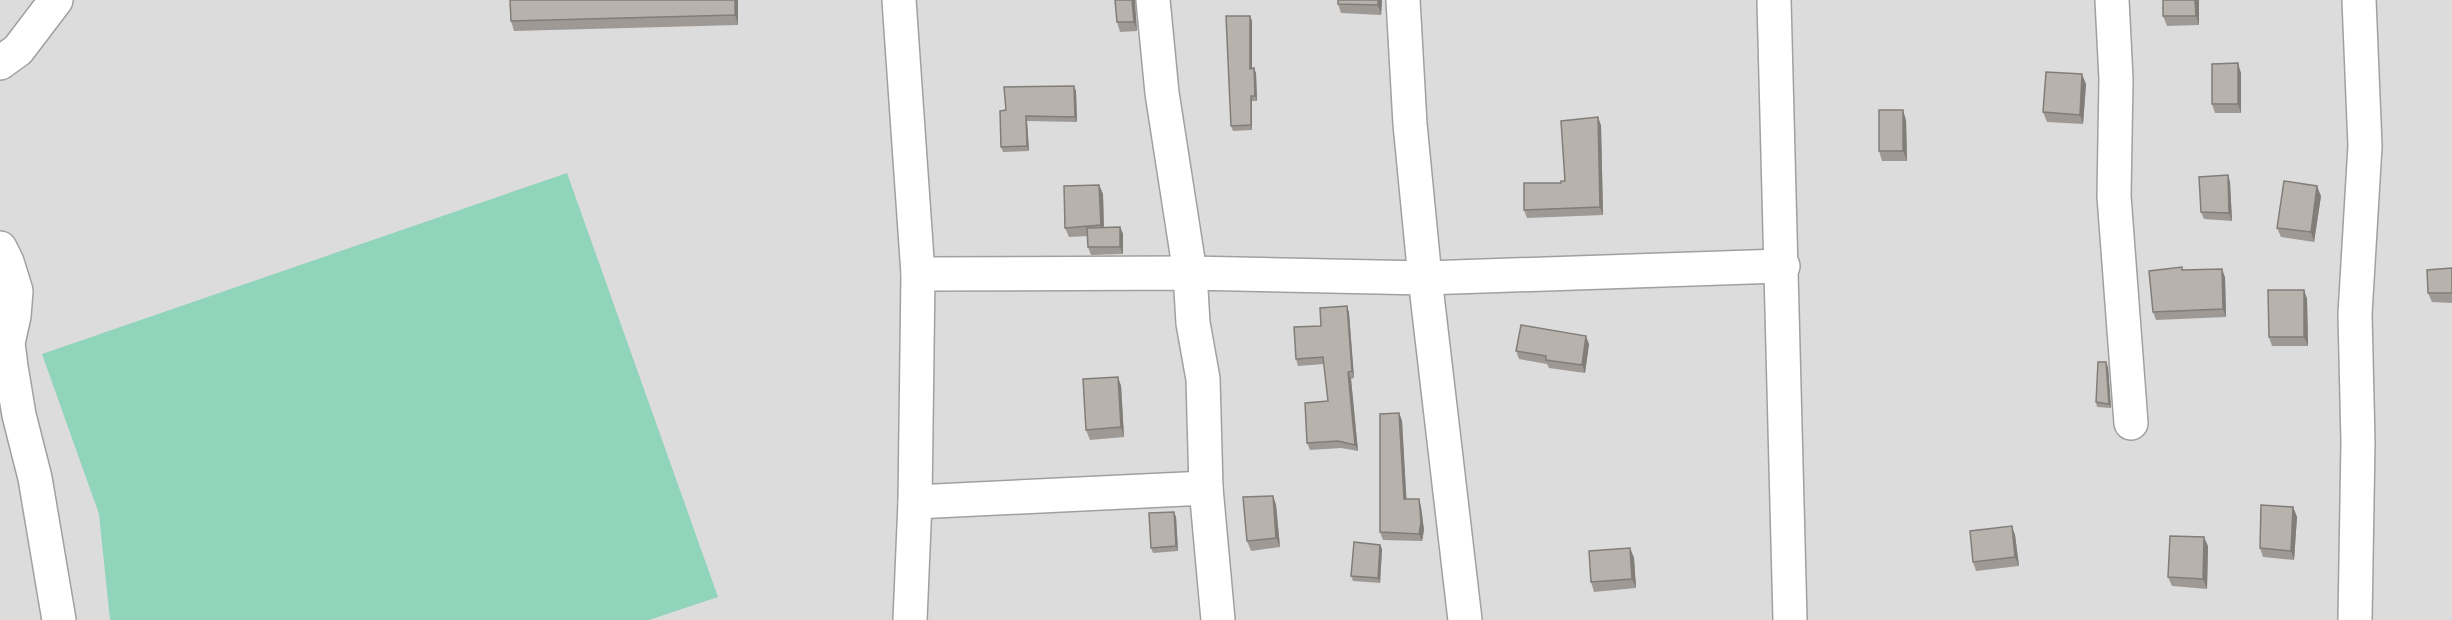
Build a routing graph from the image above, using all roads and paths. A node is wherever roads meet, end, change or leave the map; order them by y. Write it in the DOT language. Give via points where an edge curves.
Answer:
graph roads {
  1 [pos="56,0"];
  2 [pos="899,0"];
  3 [pos="1153,0"];
  4 [pos="1402,0"];
  5 [pos="1774,0"];
  6 [pos="2112,0"];
  7 [pos="2359,0"];
  8 [pos="0,63"];
  9 [pos="0,248"];
  10 [pos="1783,266"];
  11 [pos="1190,273"];
  12 [pos="918,274"];
  13 [pos="1425,278"];
  14 [pos="2131,423"];
  15 [pos="1206,488"];
  16 [pos="915,502"];
  17 [pos="59,620"];
  18 [pos="910,620"];
  19 [pos="1218,620"];
  20 [pos="1465,620"];
  21 [pos="1790,620"];
  22 [pos="2355,620"];
  1 -- 8 [label="street" via="18,50"];
  2 -- 12 [label="street"];
  3 -- 11 [label="street" via="1162,93"];
  4 -- 13 [label="street"];
  5 -- 10 [label="street"];
  6 -- 14 [label="street" via="2116,79 2114,196"];
  7 -- 22 [label="street" via="2365,146 2355,314"];
  9 -- 17 [label="street" via="16,291 8,343 11,367"];
  10 -- 13 [label="street"];
  10 -- 21 [label="street"];
  11 -- 12 [label="street"];
  11 -- 13 [label="street"];
  11 -- 15 [label="street" via="1193,323 1203,379"];
  12 -- 16 [label="street"];
  13 -- 20 [label="street"];
  15 -- 16 [label="street"];
  15 -- 19 [label="street"];
  16 -- 18 [label="street"];
}
